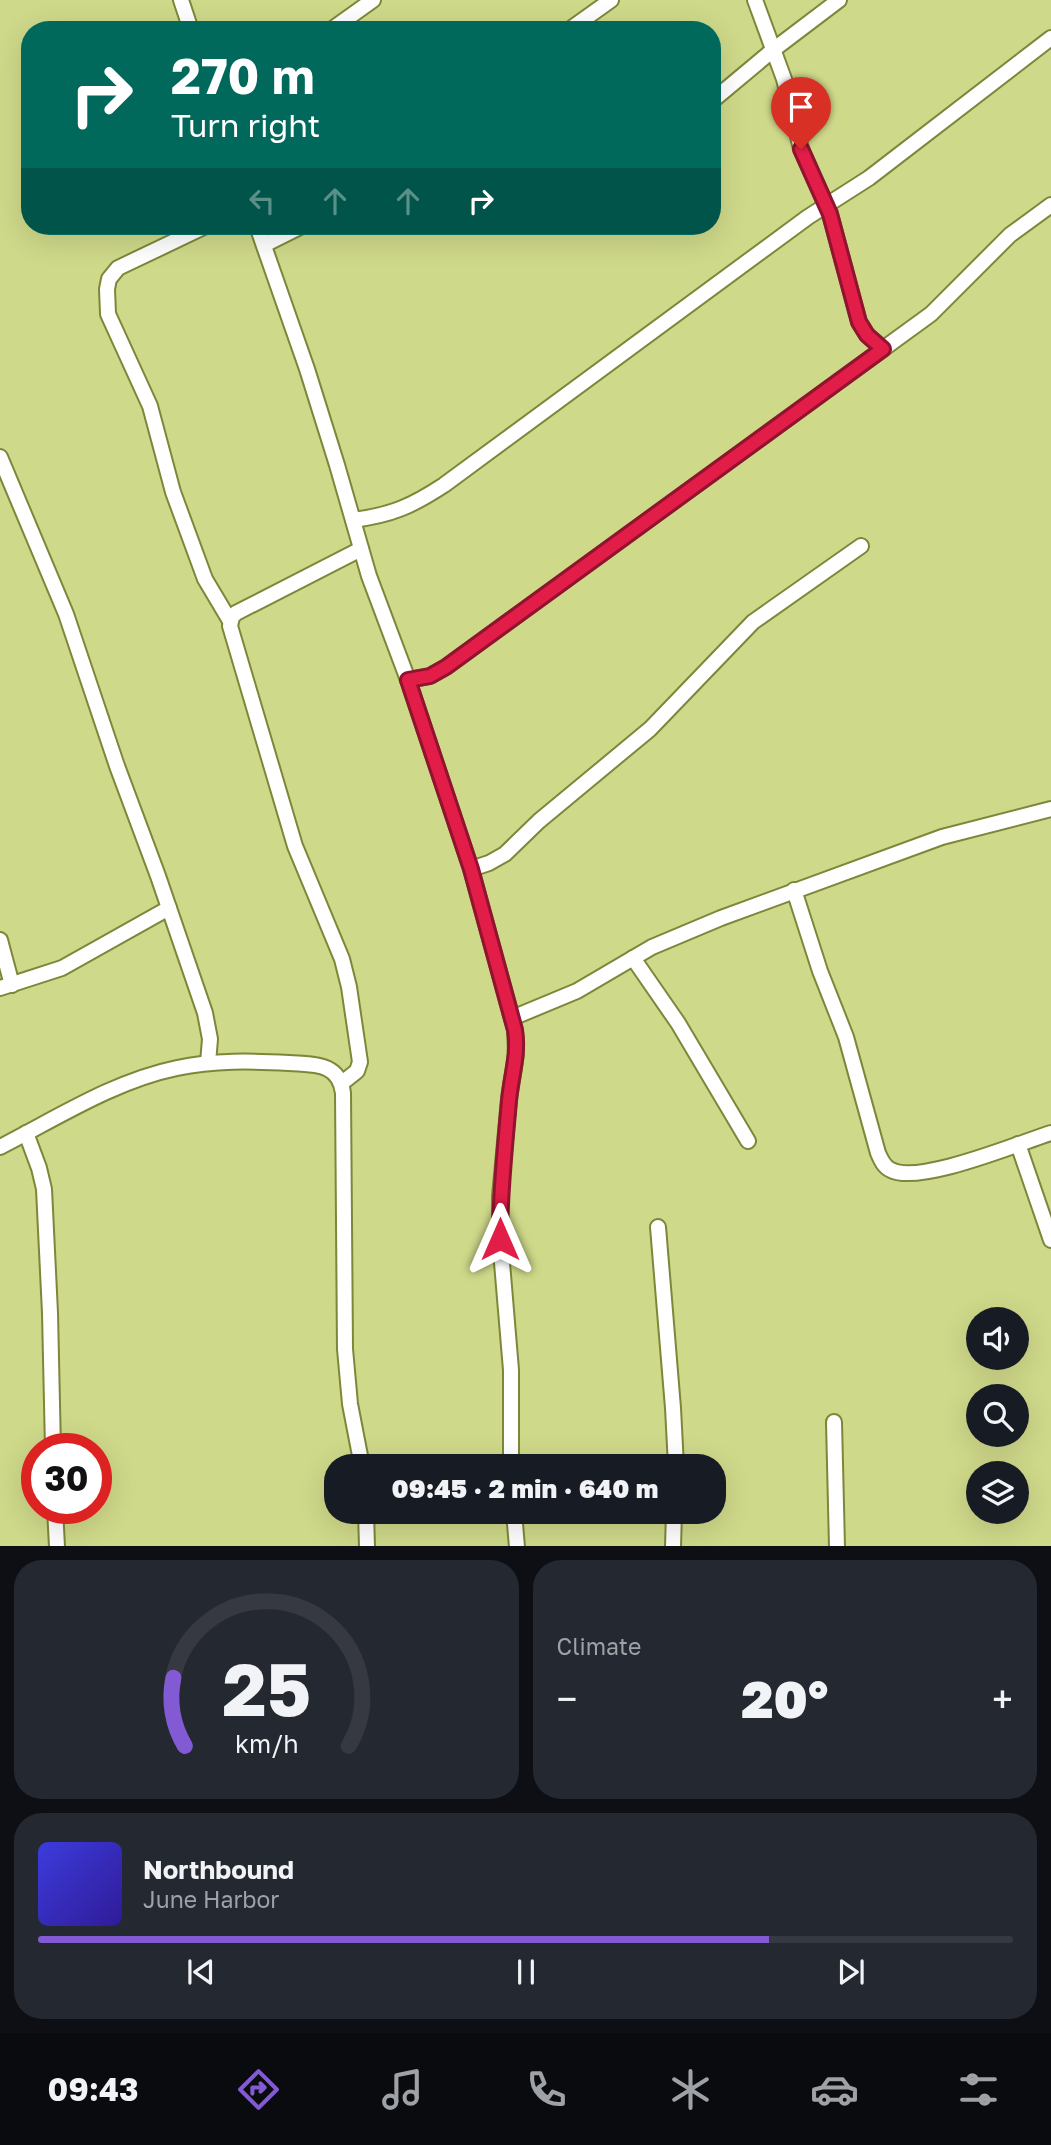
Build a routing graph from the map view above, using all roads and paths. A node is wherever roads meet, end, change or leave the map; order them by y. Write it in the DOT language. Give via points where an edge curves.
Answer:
graph roads {
  1 [pos="181,0"];
  2 [pos="373,0"];
  3 [pos="611,0"];
  4 [pos="755,0"];
  5 [pos="839,0"];
  6 [pos="188,21"];
  7 [pos="344,21"];
  8 [pos="582,21"];
  9 [pos="1051,38"];
  10 [pos="773,50"];
  11 [pos="721,93"];
  12 [pos="827,205"];
  13 [pos="1051,205"];
  14 [pos="187,235"];
  15 [pos="260,235"];
  16 [pos="284,235"];
  17 [pos="264,245"];
  18 [pos="883,349"];
  19 [pos="0,457"];
  20 [pos="353,520"];
  21 [pos="861,545"];
  22 [pos="361,549"];
  23 [pos="230,621"];
  24 [pos="408,680"];
  25 [pos="1051,809"];
  26 [pos="471,869"];
  27 [pos="794,890"];
  28 [pos="169,908"];
  29 [pos="0,940"];
  30 [pos="633,958"];
  31 [pos="6,986"];
  32 [pos="512,1018"];
  33 [pos="208,1063"];
  34 [pos="342,1083"];
  35 [pos="26,1133"];
  36 [pos="1051,1133"];
  37 [pos="748,1141"];
  38 [pos="1018,1144"];
  39 [pos="0,1147"];
  40 [pos="658,1227"];
  41 [pos="1051,1240"];
  42 [pos="834,1422"];
  43 [pos="53,1433"];
  44 [pos="360,1454"];
  45 [pos="511,1454"];
  46 [pos="676,1454"];
  47 [pos="56,1524"];
  48 [pos="366,1524"];
  49 [pos="515,1524"];
  50 [pos="674,1524"];
  51 [pos="57,1546"];
  52 [pos="367,1546"];
  53 [pos="517,1546"];
  54 [pos="673,1546"];
  55 [pos="837,1546"];
  1 -- 6 [label="street"];
  2 -- 7 [label="street"];
  3 -- 8 [label="street"];
  4 -- 10 [label="street"];
  5 -- 10 [label="street"];
  9 -- 12 [label="street" via="875,174"];
  10 -- 11 [label="street"];
  10 -- 12 [label="street" via="801,149"];
  12 -- 18 [label="street" via="859,322"];
  12 -- 20 [label="street" via="414,505"];
  13 -- 18 [label="street" via="1010,234 931,314"];
  14 -- 23 [label="street" via="118,268 109,279 106,302 111,324 150,406 173,492 205,579"];
  15 -- 17 [label="street"];
  16 -- 17 [label="street"];
  17 -- 20 [label="street"];
  18 -- 24 [label="street" via="446,667"];
  19 -- 28 [label="street" via="66,614"];
  20 -- 22 [label="street"];
  21 -- 26 [label="street" via="753,622 655,725 505,854"];
  22 -- 23 [label="street" via="252,604"];
  22 -- 24 [label="street"];
  23 -- 34 [label="street" via="286,818 346,975 360,1062 357,1071"];
  24 -- 26 [label="street"];
  25 -- 27 [label="street" via="942,837"];
  26 -- 32 [label="street"];
  27 -- 30 [label="street"];
  27 -- 38 [label="street" via="886,1166 898,1173 928,1172"];
  28 -- 31 [label="street" via="62,968"];
  28 -- 33 [label="street" via="205,1013"];
  29 -- 31 [label="street"];
  30 -- 32 [label="street" via="577,991"];
  30 -- 37 [label="street" via="678,1023"];
  32 -- 45 [label="street" via="517,1041 500,1217 510,1345"];
  33 -- 34 [label="street" via="313,1065 334,1072"];
  33 -- 35 [label="street" via="132,1082"];
  34 -- 44 [label="street" via="345,1349"];
  35 -- 39 [label="street"];
  35 -- 43 [label="street" via="44,1189"];
  36 -- 38 [label="street"];
  38 -- 41 [label="street"];
  40 -- 46 [label="street"];
  42 -- 55 [label="street"];
  47 -- 51 [label="street"];
  48 -- 52 [label="street"];
  49 -- 53 [label="street"];
  50 -- 54 [label="street"];
}
